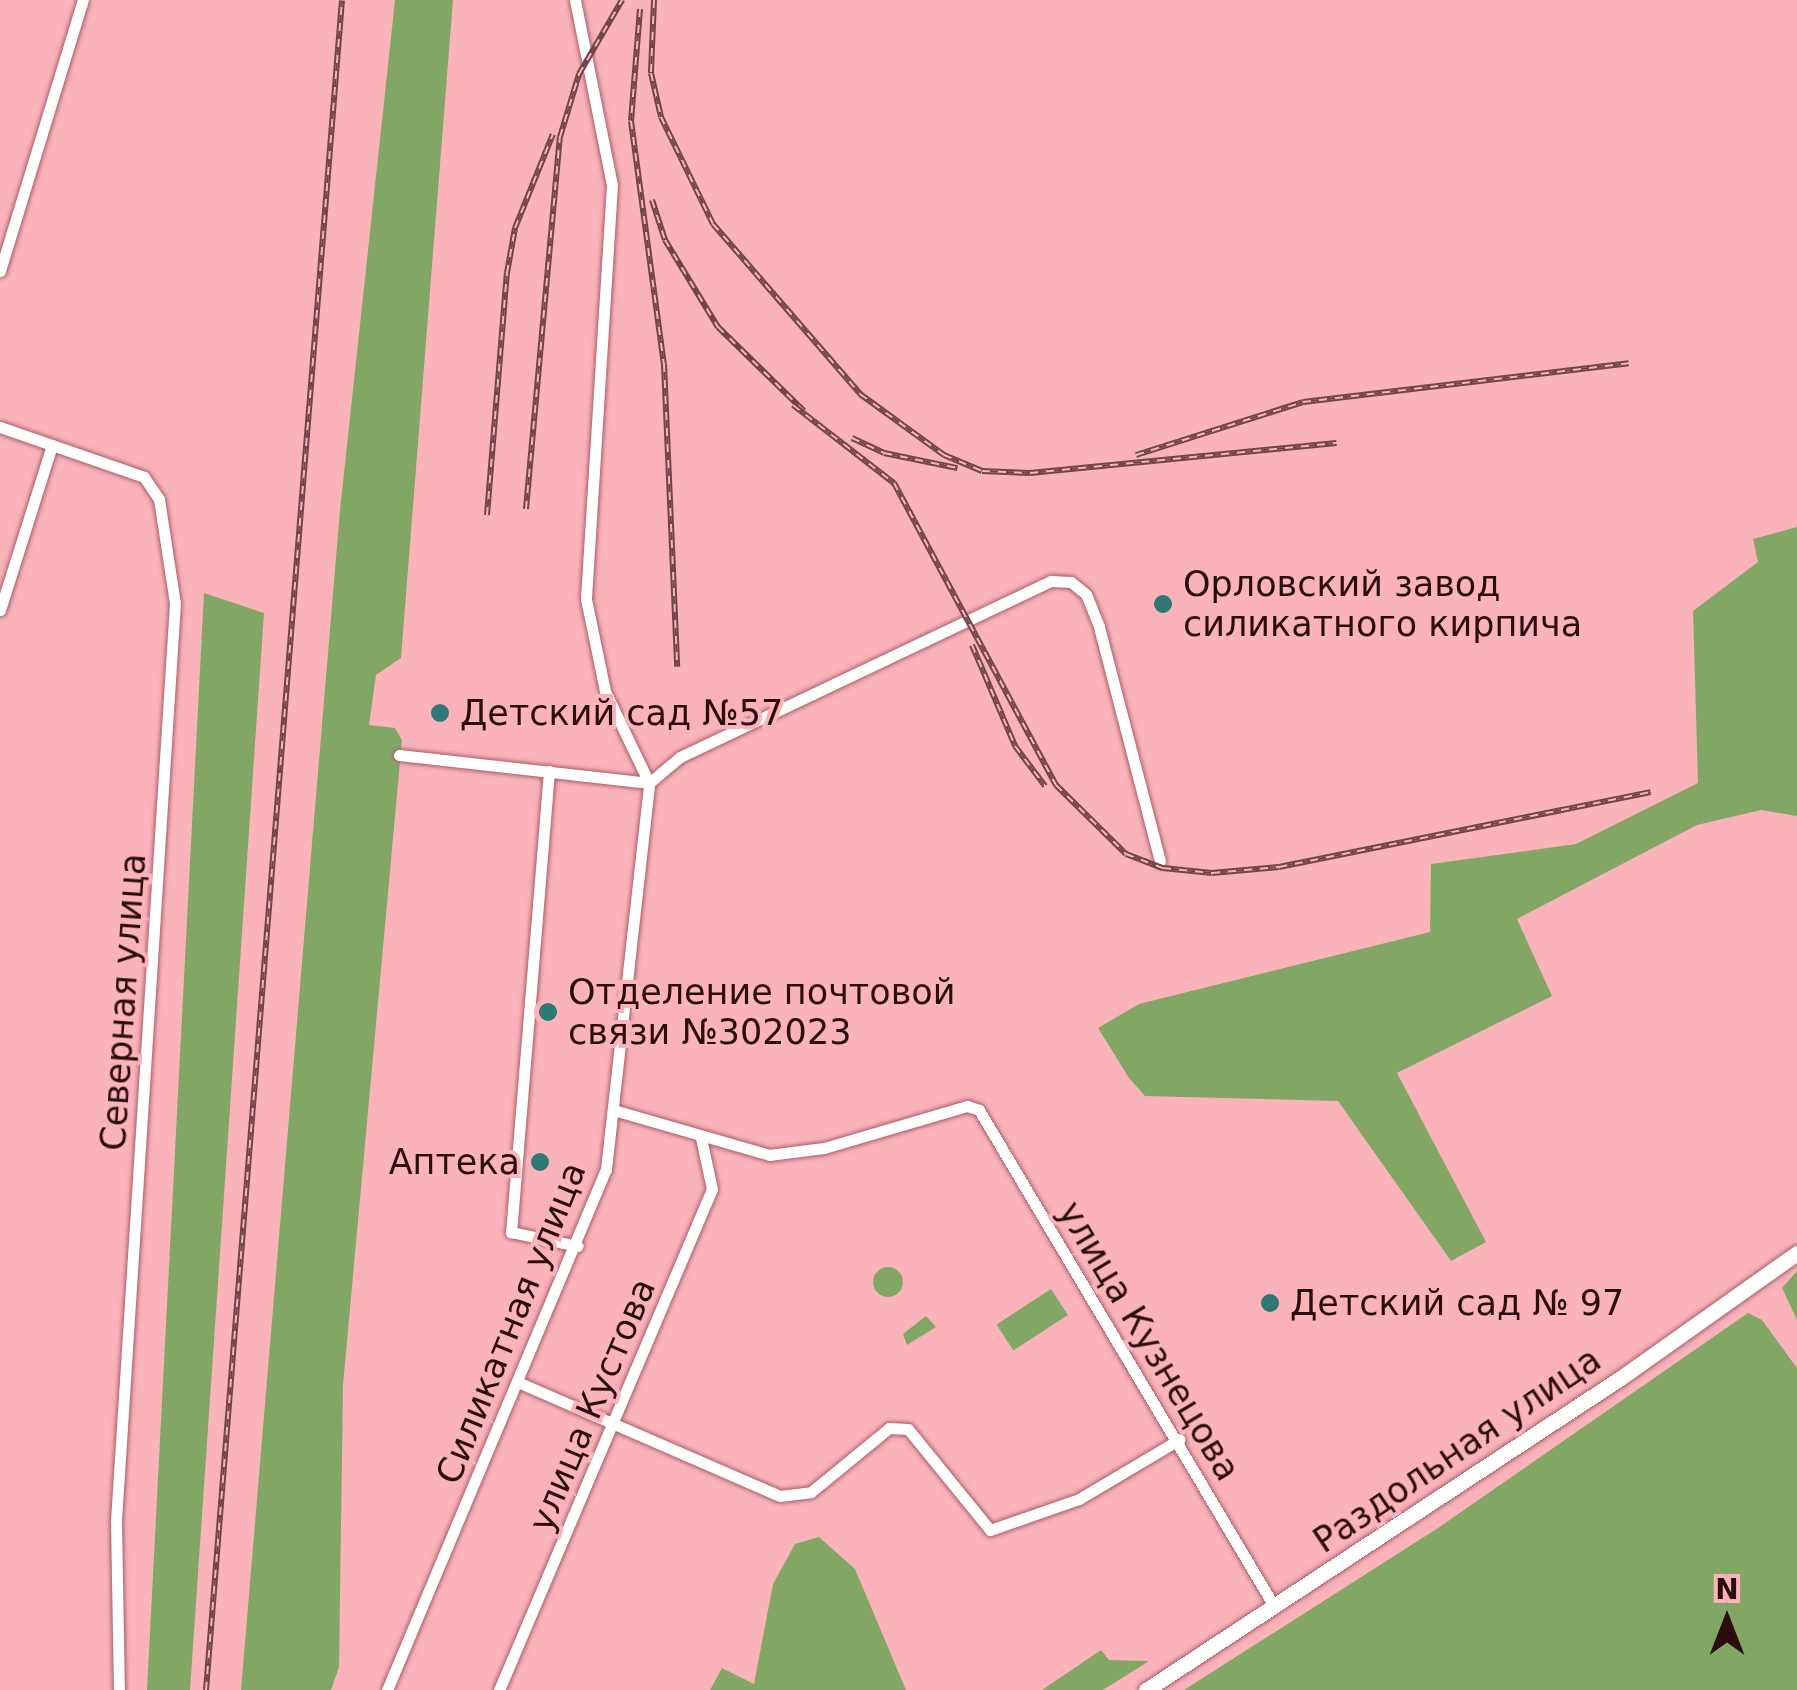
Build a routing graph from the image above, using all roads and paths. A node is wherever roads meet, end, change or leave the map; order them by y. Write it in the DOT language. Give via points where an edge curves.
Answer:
graph roads {
  1 [pos="82,0"];
  2 [pos="575,0"];
  3 [pos="0,271"];
  4 [pos="0,427"];
  5 [pos="52,445"];
  6 [pos="0,610"];
  7 [pos="399,755"];
  8 [pos="549,771"];
  9 [pos="649,783"];
  10 [pos="1160,861"];
  11 [pos="617,1111"];
  12 [pos="701,1138"];
  13 [pos="578,1246"];
  14 [pos="1797,1252"];
  15 [pos="520,1383"];
  16 [pos="616,1424"];
  17 [pos="1180,1439"];
  18 [pos="1274,1606"];
  19 [pos="119,1690"];
  20 [pos="386,1690"];
  21 [pos="499,1690"];
  22 [pos="1146,1690"];
  1 -- 3 [label="street"];
  2 -- 9 [label="street" via="612,184 586,599 605,690"];
  4 -- 5 [label="street, Северная улица"];
  5 -- 6 [label="street"];
  5 -- 19 [label="street, Северная улица" via="129,470 154,487 175,603 116,1522"];
  7 -- 8 [label="street"];
  8 -- 9 [label="street"];
  8 -- 13 [label="street" via="510,1232"];
  9 -- 10 [label="street" via="680,757 1051,580 1071,582 1086,594 1121,700"];
  9 -- 11 [label="street, Силикатная улица"];
  11 -- 12 [label="street"];
  11 -- 13 [label="street, Силикатная улица" via="606,1169"];
  12 -- 16 [label="street, улица Кустова" via="712,1189"];
  12 -- 17 [label="street, улица Кузнецова" via="743,1151 799,1154 974,1108"];
  13 -- 15 [label="street, Силикатная улица"];
  14 -- 18 [label="main road, Раздольная улица" via="1619,1379"];
  15 -- 16 [label="street"];
  15 -- 20 [label="street, Силикатная улица"];
  16 -- 17 [label="street" via="780,1496 811,1492 888,1428 917,1436 985,1527 995,1530 1079,1499"];
  16 -- 21 [label="street, улица Кустова"];
  17 -- 18 [label="street, улица Кузнецова"];
  18 -- 22 [label="main road, Раздольная улица"];
}
